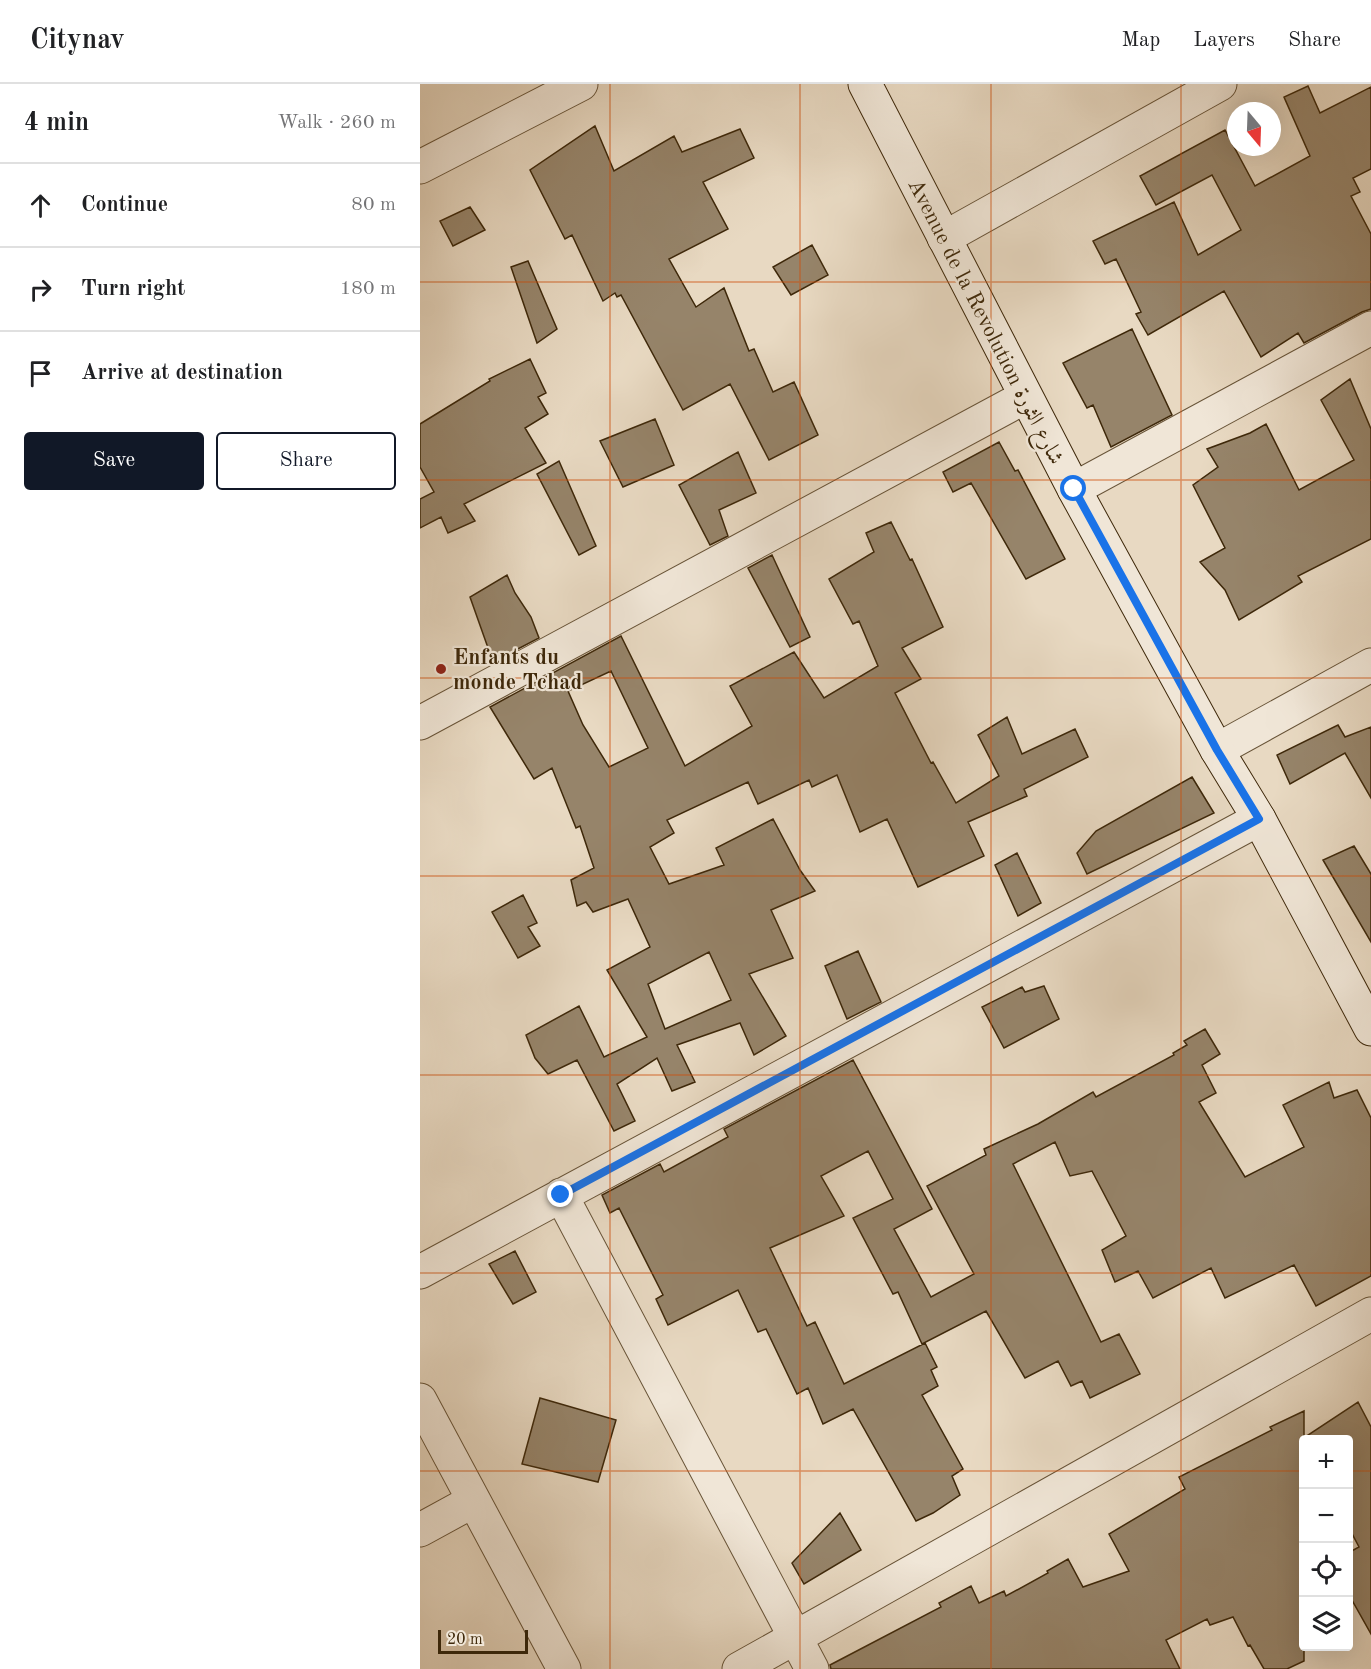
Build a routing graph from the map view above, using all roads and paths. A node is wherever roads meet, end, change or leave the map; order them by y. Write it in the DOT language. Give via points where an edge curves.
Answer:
graph roads {
  1 [pos="581,84"];
  2 [pos="865,84"];
  3 [pos="1220,84"];
  4 [pos="420,167"];
  5 [pos="944,238"];
  6 [pos="1371,328"];
  7 [pos="1025,397"];
  8 [pos="1074,489"];
  9 [pos="1371,664"];
  10 [pos="420,723"];
  11 [pos="1217,750"];
  12 [pos="1259,819"];
  13 [pos="1366,1009"];
  14 [pos="561,1195"];
  15 [pos="420,1272"];
  16 [pos="1371,1314"];
  17 [pos="420,1400"];
  18 [pos="473,1501"];
  19 [pos="420,1530"];
  20 [pos="796,1638"];
  21 [pos="564,1669"];
  22 [pos="739,1669"];
  23 [pos="813,1669"];
  1 -- 4 [label="street"];
  2 -- 5 [label="street, Avenue de la Revolution شارع الثورة"];
  3 -- 5 [label="street"];
  5 -- 7 [label="street, Avenue de la Revolution شارع الثورة"];
  6 -- 8 [label="street"];
  7 -- 8 [label="street, Avenue de la Revolution شارع الثورة"];
  7 -- 10 [label="street"];
  8 -- 11 [label="street, Avenue de la Revolution شارع الثورة"];
  9 -- 11 [label="street"];
  11 -- 12 [label="street, Avenue de la Revolution شارع الثورة"];
  12 -- 13 [label="street, Avenue de la Revolution شارع الثورة"];
  12 -- 14 [label="street"];
  14 -- 15 [label="street"];
  14 -- 20 [label="street"];
  16 -- 20 [label="street"];
  17 -- 18 [label="street"];
  18 -- 19 [label="street"];
  18 -- 21 [label="street"];
  20 -- 22 [label="street"];
  20 -- 23 [label="street"];
}
